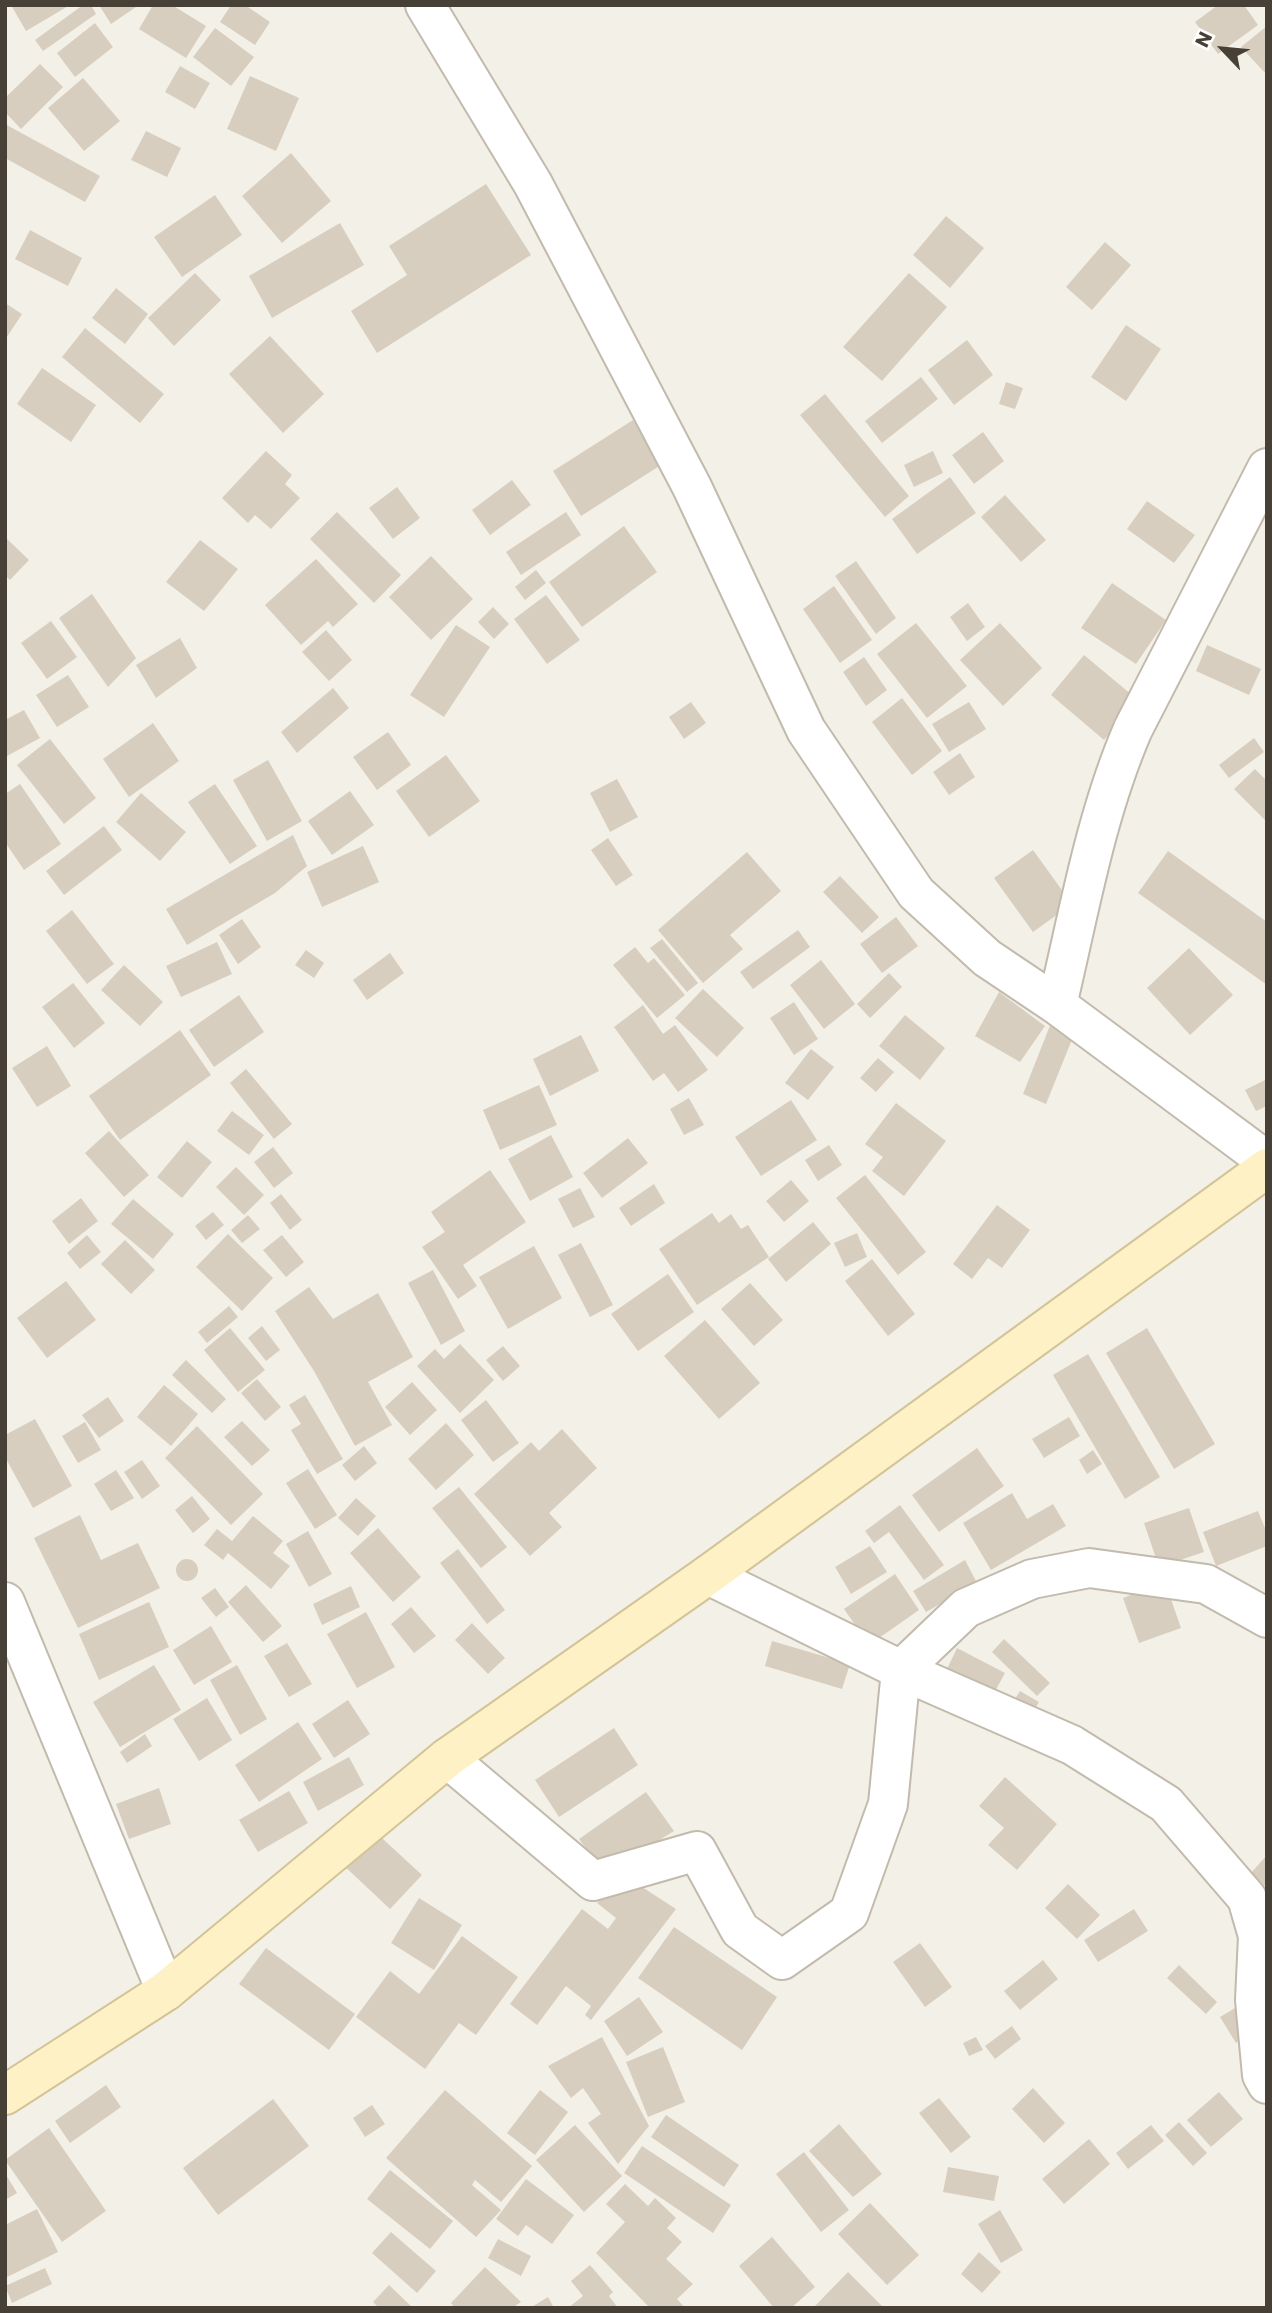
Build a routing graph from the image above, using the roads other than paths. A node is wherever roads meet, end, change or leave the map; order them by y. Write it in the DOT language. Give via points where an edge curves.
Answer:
graph roads {
  1 [pos="425,5"];
  2 [pos="1267,468"];
  3 [pos="1057,1005"];
  4 [pos="1267,1161"];
  5 [pos="1267,1168"];
  6 [pos="708,1575"];
  7 [pos="5,1602"];
  8 [pos="1267,1618"];
  9 [pos="901,1670"];
  10 [pos="447,1758"];
  11 [pos="166,1991"];
  12 [pos="1267,2084"];
  13 [pos="5,2095"];
  1 -- 3 [label="street" via="533,184 692,487 806,730 916,893 987,958"];
  2 -- 3 [label="street" via="1117,766"];
  3 -- 4 [label="street"];
  5 -- 6 [label="street"];
  6 -- 9 [label="street"];
  6 -- 10 [label="street"];
  7 -- 11 [label="street"];
  8 -- 9 [label="street" via="1206,1584 1089,1568 1031,1579 966,1608"];
  9 -- 10 [label="street" via="888,1804 849,1913 782,1960 740,1930 697,1852 593,1881"];
  9 -- 12 [label="street" via="1072,1745 1166,1804 1247,1898 1258,1936 1255,2000 1262,2075"];
  10 -- 11 [label="street"];
  11 -- 13 [label="street"];
}
